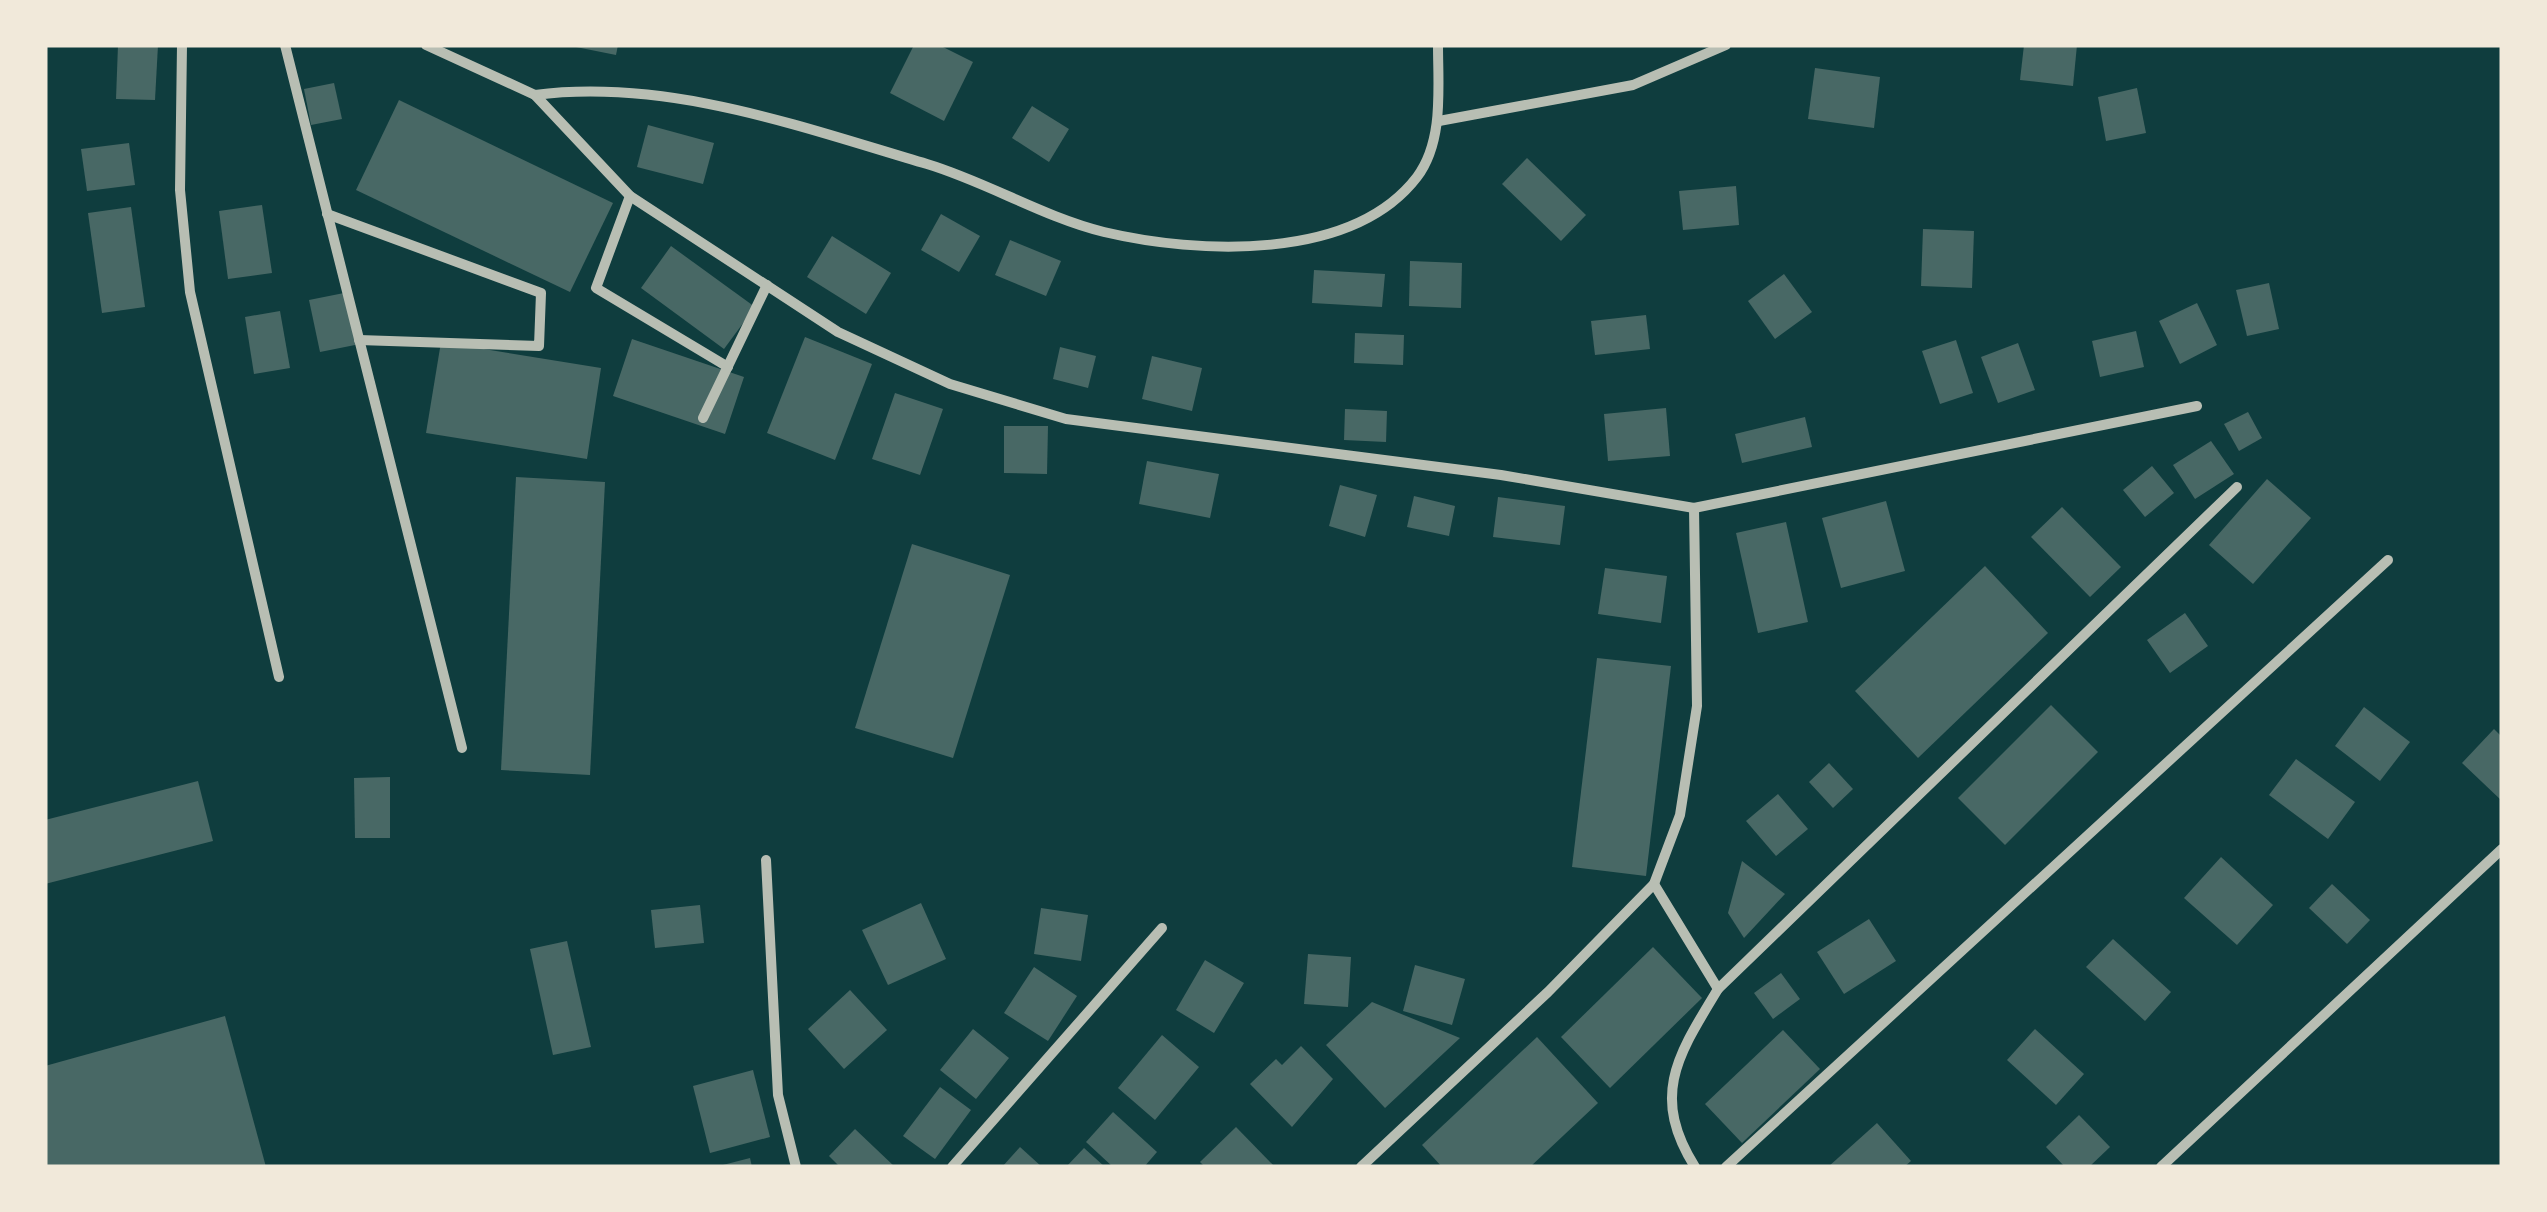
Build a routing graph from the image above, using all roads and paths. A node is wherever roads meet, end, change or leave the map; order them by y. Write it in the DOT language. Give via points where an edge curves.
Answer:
graph roads {
  1 [pos="182,45"];
  2 [pos="285,45"];
  3 [pos="426,45"];
  4 [pos="1438,45"];
  5 [pos="1726,45"];
  6 [pos="536,95"];
  7 [pos="1439,120"];
  8 [pos="630,196"];
  9 [pos="327,214"];
  10 [pos="767,285"];
  11 [pos="359,340"];
  12 [pos="728,367"];
  13 [pos="2196,406"];
  14 [pos="703,418"];
  15 [pos="2238,487"];
  16 [pos="1694,508"];
  17 [pos="2388,560"];
  18 [pos="280,676"];
  19 [pos="462,748"];
  20 [pos="2502,849"];
  21 [pos="766,860"];
  22 [pos="1654,884"];
  23 [pos="1162,928"];
  24 [pos="1718,989"];
  25 [pos="796,1167"];
  26 [pos="952,1167"];
  27 [pos="1361,1167"];
  28 [pos="1695,1167"];
  29 [pos="1726,1167"];
  30 [pos="2161,1167"];
  1 -- 18 [label="street" via="180,190 190,292"];
  2 -- 9 [label="street"];
  3 -- 6 [label="street"];
  4 -- 7 [label="street"];
  5 -- 7 [label="street" via="1633,85"];
  6 -- 7 [label="street" via="592,88 690,99 932,166 1102,232 1207,248 1302,241 1373,218 1418,176"];
  6 -- 8 [label="street"];
  8 -- 10 [label="street"];
  8 -- 12 [label="street" via="596,288"];
  9 -- 11 [label="street"];
  9 -- 11 [label="street" via="541,293 539,346"];
  10 -- 12 [label="street"];
  10 -- 16 [label="street" via="838,332 950,384 1066,419 1500,475"];
  11 -- 19 [label="street"];
  12 -- 14 [label="street"];
  13 -- 16 [label="street"];
  15 -- 24 [label="street"];
  16 -- 22 [label="street" via="1697,706 1680,815"];
  17 -- 29 [label="street"];
  20 -- 30 [label="street"];
  21 -- 25 [label="street" via="778,1096"];
  22 -- 24 [label="street"];
  22 -- 27 [label="street"];
  23 -- 26 [label="street"];
  24 -- 28 [label="street" via="1680,1051 1669,1096 1679,1141"];
}
